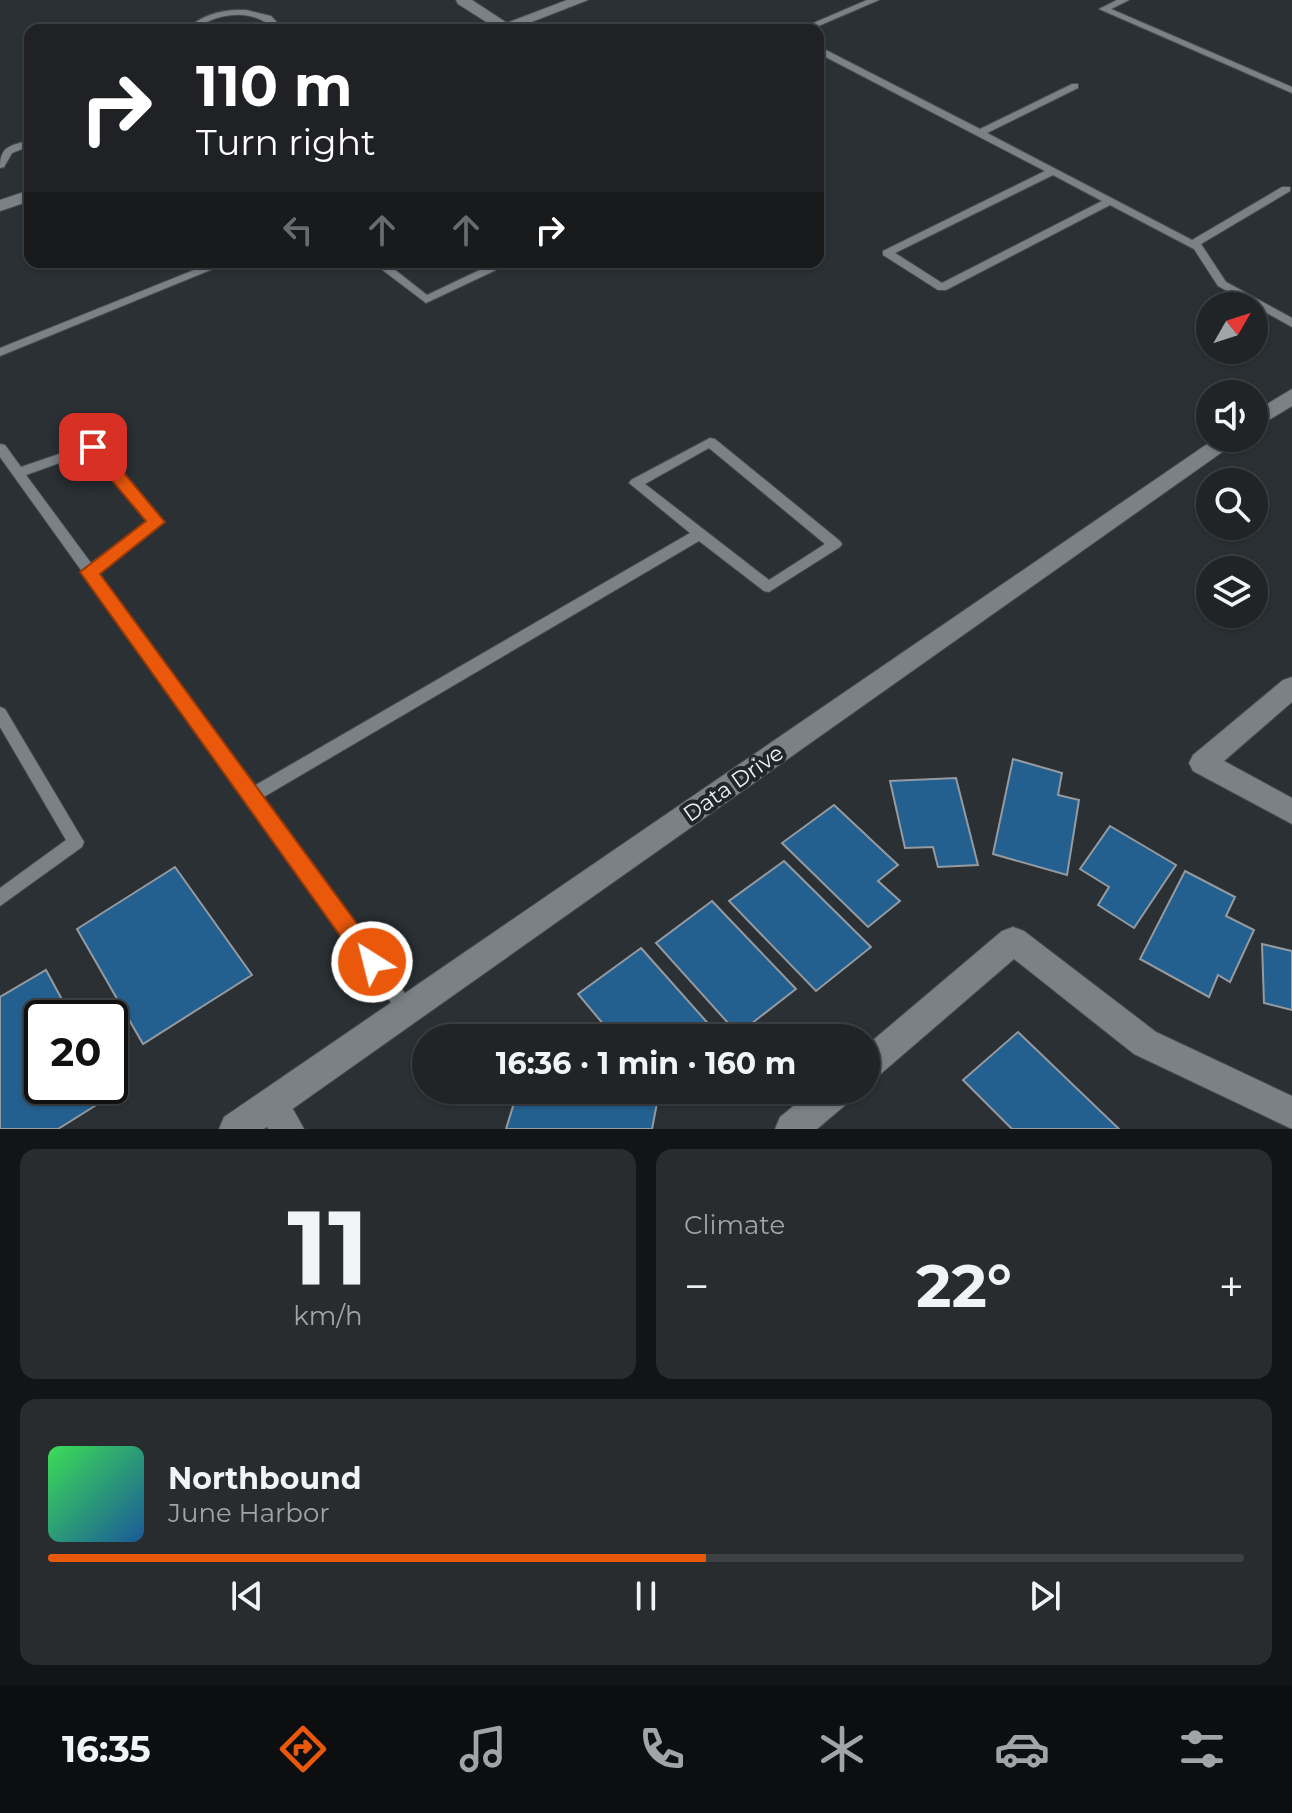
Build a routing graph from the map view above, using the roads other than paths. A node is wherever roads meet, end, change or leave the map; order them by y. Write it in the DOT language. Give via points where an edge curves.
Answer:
graph roads {
  1 [pos="581,0"];
  2 [pos="875,0"];
  3 [pos="1125,0"];
  4 [pos="463,1"];
  5 [pos="201,24"];
  6 [pos="272,24"];
  7 [pos="495,24"];
  8 [pos="512,24"];
  9 [pos="816,24"];
  10 [pos="824,52"];
  11 [pos="1075,86"];
  12 [pos="1292,90"];
  13 [pos="980,133"];
  14 [pos="24,145"];
  15 [pos="0,165"];
  16 [pos="1054,171"];
  17 [pos="1286,189"];
  18 [pos="24,197"];
  19 [pos="1110,201"];
  20 [pos="0,206"];
  21 [pos="1193,244"];
  22 [pos="209,268"];
  23 [pos="386,268"];
  24 [pos="488,268"];
  25 [pos="1292,323"];
  26 [pos="0,352"];
  27 [pos="1292,396"];
  28 [pos="1268,412"];
  29 [pos="0,448"];
  30 [pos="1211,452"];
  31 [pos="18,473"];
  32 [pos="700,534"];
  33 [pos="89,572"];
  34 [pos="1292,687"];
  35 [pos="0,713"];
  36 [pos="251,796"];
  37 [pos="1292,812"];
  38 [pos="0,898"];
  39 [pos="406,1009"];
  40 [pos="880,1054"];
  41 [pos="821,1104"];
  42 [pos="1292,1113"];
  43 [pos="279,1116"];
  44 [pos="236,1129"];
  45 [pos="792,1129"];
  1 -- 8 [label="street"];
  2 -- 9 [label="lane"];
  3 -- 12 [label="lane" via="1103,9"];
  4 -- 7 [label="street"];
  5 -- 6 [label="lane" via="215,16 243,13 266,17"];
  10 -- 13 [label="lane"];
  11 -- 13 [label="lane"];
  13 -- 16 [label="lane"];
  14 -- 15 [label="lane" via="8,151"];
  16 -- 19 [label="lane"];
  16 -- 19 [label="lane" via="887,253 942,288"];
  17 -- 21 [label="lane"];
  18 -- 20 [label="street"];
  19 -- 21 [label="lane"];
  21 -- 25 [label="lane" via="1222,284"];
  22 -- 26 [label="lane"];
  23 -- 24 [label="lane" via="426,300"];
  27 -- 28 [label="street"];
  29 -- 31 [label="lane"];
  30 -- 39 [label="street, Data Drive"];
  31 -- 33 [label="lane"];
  31 -- 33 [label="lane" via="93,447 156,522"];
  32 -- 32 [label="lane" via="769,587 835,544 710,442 636,483"];
  32 -- 36 [label="lane"];
  33 -- 36 [label="lane"];
  34 -- 37 [label="street" via="1203,763"];
  35 -- 38 [label="lane" via="76,842"];
  36 -- 39 [label="lane"];
  39 -- 43 [label="street, Data Drive"];
  40 -- 42 [label="street" via="1013,941 1145,1043"];
  41 -- 45 [label="street"];
  43 -- 44 [label="street, Data Drive"];
}
